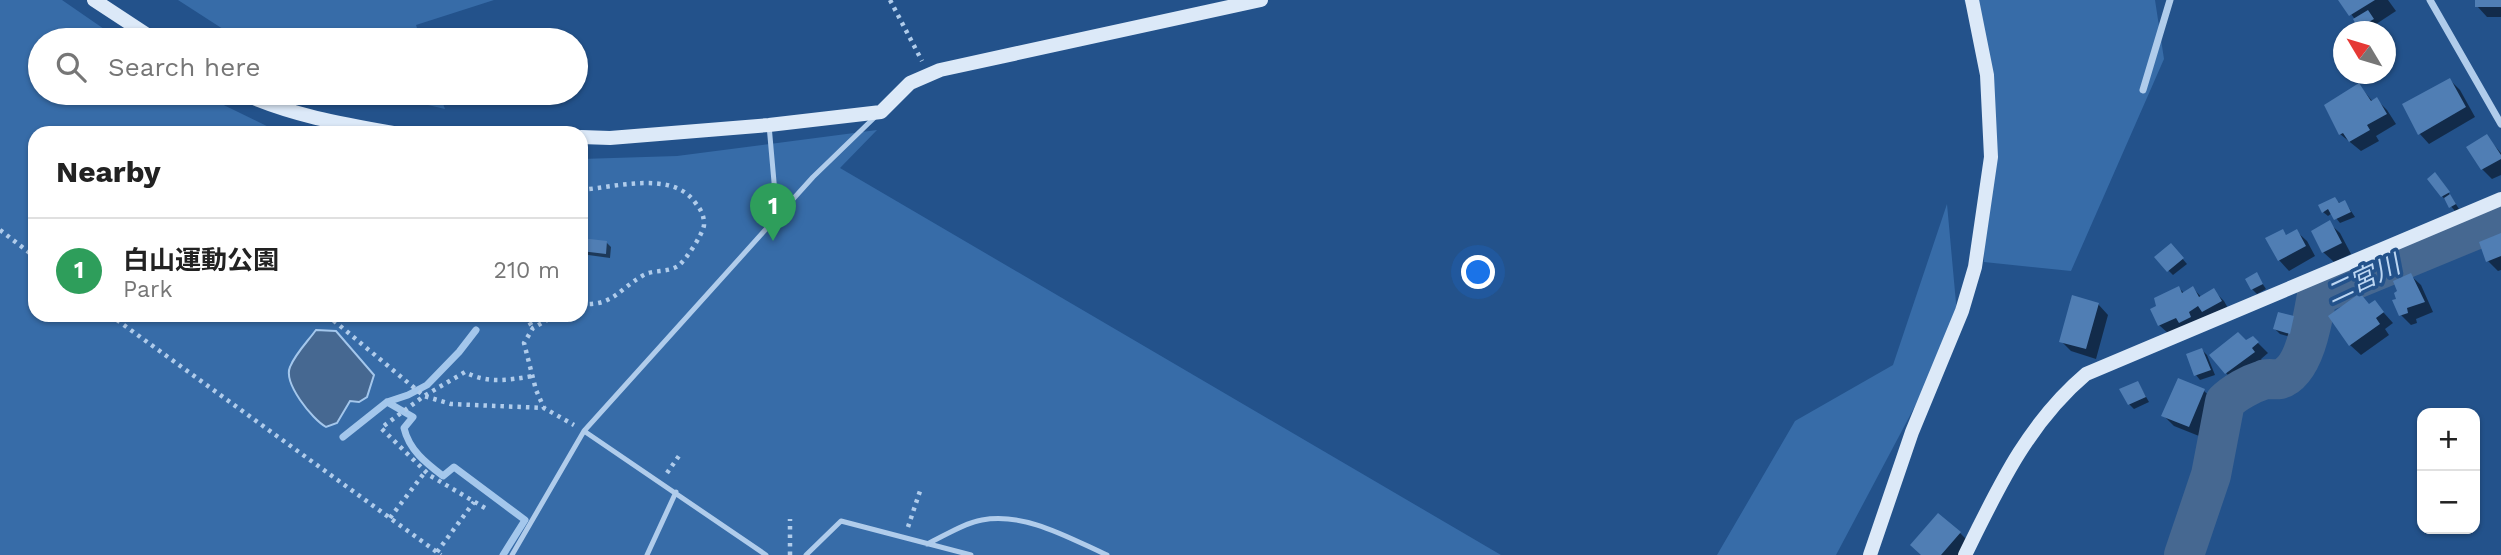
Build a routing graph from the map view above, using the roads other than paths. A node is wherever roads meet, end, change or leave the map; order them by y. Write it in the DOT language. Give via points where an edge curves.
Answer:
graph roads {
  1 [pos="94,0"];
  2 [pos="1261,0"];
  3 [pos="1972,0"];
  4 [pos="2170,0"];
  5 [pos="2430,0"];
  6 [pos="137,28"];
  7 [pos="2143,90"];
  8 [pos="271,105"];
  9 [pos="881,112"];
  10 [pos="2501,124"];
  11 [pos="769,125"];
  12 [pos="353,126"];
  13 [pos="588,137"];
  14 [pos="2501,199"];
  15 [pos="777,217"];
  16 [pos="584,431"];
  17 [pos="676,492"];
  18 [pos="926,544"];
  19 [pos="512,555"];
  20 [pos="647,555"];
  21 [pos="766,555"];
  22 [pos="806,555"];
  23 [pos="971,555"];
  24 [pos="1107,555"];
  25 [pos="1870,555"];
  26 [pos="1965,555"];
  1 -- 6 [label="street"];
  2 -- 9 [label="street" via="940,70 910,83"];
  3 -- 25 [label="street" via="1987,75 1991,157 1975,267"];
  4 -- 7 [label="street"];
  5 -- 10 [label="street"];
  8 -- 12 [label="street"];
  9 -- 11 [label="street"];
  9 -- 15 [label="lane"];
  11 -- 13 [label="street"];
  11 -- 15 [label="lane"];
  14 -- 26 [label="street" via="2086,374 2036,425"];
  15 -- 16 [label="lane"];
  16 -- 17 [label="lane"];
  16 -- 19 [label="lane"];
  17 -- 20 [label="lane"];
  17 -- 21 [label="lane"];
  18 -- 22 [label="lane" via="841,521"];
  18 -- 23 [label="lane"];
  18 -- 24 [label="lane" via="979,520 1004,518 1047,529"];
}
